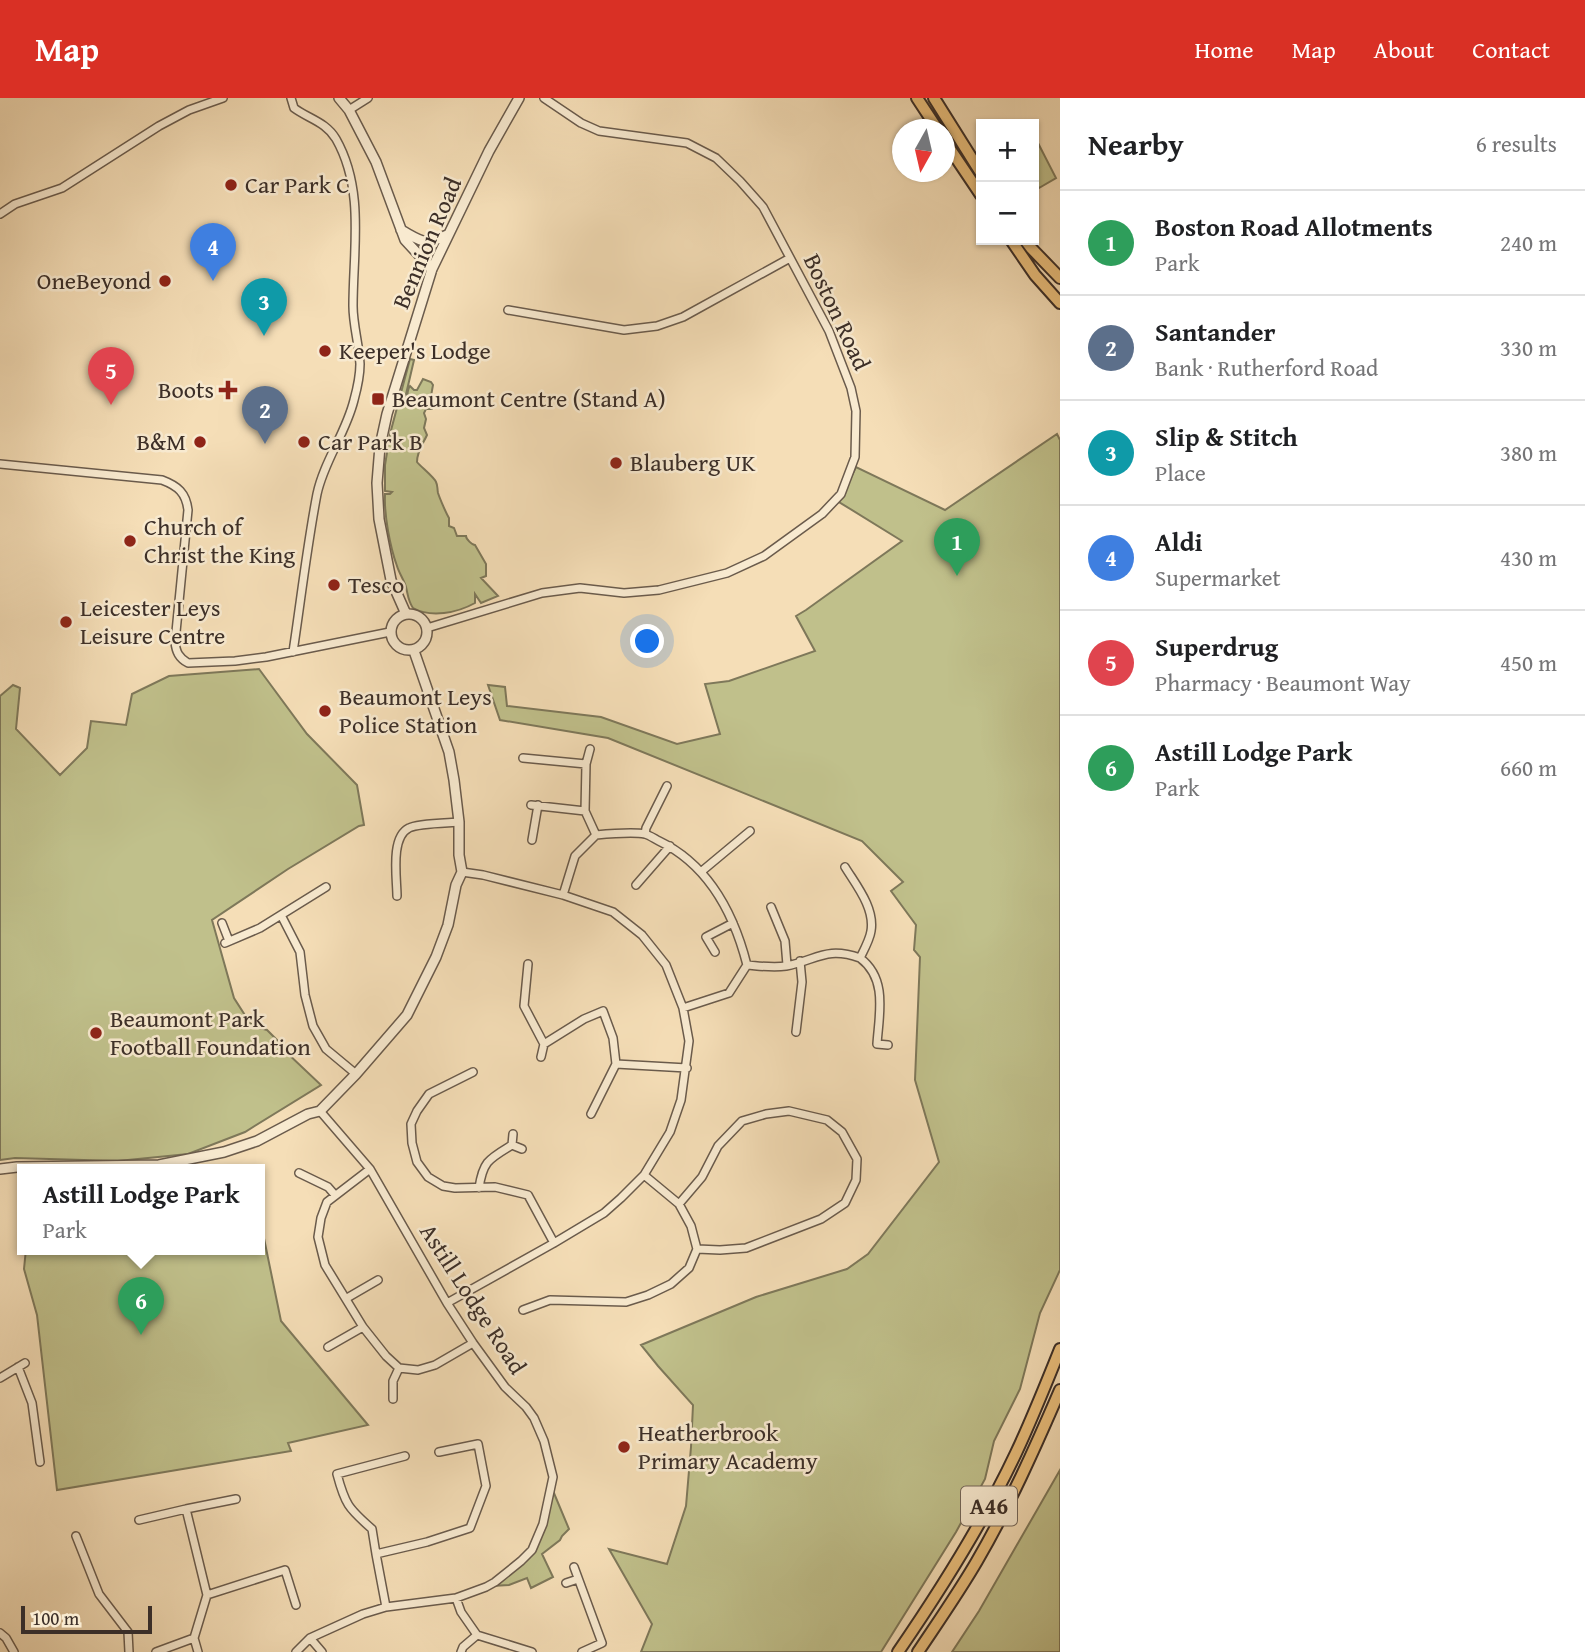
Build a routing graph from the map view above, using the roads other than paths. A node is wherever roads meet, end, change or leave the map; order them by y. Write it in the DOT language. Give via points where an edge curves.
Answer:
graph roads {
  1 [pos="223,98"];
  2 [pos="291,98"];
  3 [pos="340,98"];
  4 [pos="368,98"];
  5 [pos="519,98"];
  6 [pos="544,98"];
  7 [pos="917,98"];
  8 [pos="934,98"];
  9 [pos="349,110"];
  10 [pos="931,119"];
  11 [pos="955,156"];
  12 [pos="976,166"];
  13 [pos="976,188"];
  14 [pos="0,214"];
  15 [pos="400,229"];
  16 [pos="447,235"];
  17 [pos="1014,245"];
  18 [pos="1029,245"];
  19 [pos="790,258"];
  20 [pos="432,269"];
  21 [pos="1060,278"];
  22 [pos="1060,303"];
  23 [pos="508,310"];
  24 [pos="0,464"];
  25 [pos="406,614"];
  26 [pos="427,628"];
  27 [pos="390,632"];
  28 [pos="414,650"];
  29 [pos="293,652"];
  30 [pos="590,749"];
  31 [pos="523,758"];
  32 [pos="586,764"];
  33 [pos="667,786"];
  34 [pos="585,811"];
  35 [pos="459,822"];
  36 [pos="750,831"];
  37 [pos="645,834"];
  38 [pos="596,835"];
  39 [pos="532,840"];
  40 [pos="670,846"];
  41 [pos="845,867"];
  42 [pos="702,871"];
  43 [pos="463,872"];
  44 [pos="636,885"];
  45 [pos="326,887"];
  46 [pos="563,895"];
  47 [pos="397,896"];
  48 [pos="771,907"];
  49 [pos="281,915"];
  50 [pos="222,923"];
  51 [pos="733,923"];
  52 [pos="715,952"];
  53 [pos="860,958"];
  54 [pos="800,961"];
  55 [pos="528,964"];
  56 [pos="747,965"];
  57 [pos="787,965"];
  58 [pos="683,1008"];
  59 [pos="796,1032"];
  60 [pos="544,1044"];
  61 [pos="888,1045"];
  62 [pos="541,1057"];
  63 [pos="616,1064"];
  64 [pos="687,1068"];
  65 [pos="473,1072"];
  66 [pos="356,1074"];
  67 [pos="320,1111"];
  68 [pos="591,1114"];
  69 [pos="513,1134"];
  70 [pos="512,1145"];
  71 [pos="522,1149"];
  72 [pos="164,1164"];
  73 [pos="370,1169"];
  74 [pos="299,1173"];
  75 [pos="644,1175"];
  76 [pos="479,1188"];
  77 [pos="335,1195"];
  78 [pos="679,1204"];
  79 [pos="554,1243"];
  80 [pos="696,1249"];
  81 [pos="378,1280"];
  82 [pos="347,1298"];
  83 [pos="447,1303"];
  84 [pos="523,1310"];
  85 [pos="363,1327"];
  86 [pos="473,1343"];
  87 [pos="328,1348"];
  88 [pos="1060,1349"];
  89 [pos="399,1368"];
  90 [pos="0,1378"];
  91 [pos="1060,1390"];
  92 [pos="393,1399"];
  93 [pos="439,1452"];
  94 [pos="405,1456"];
  95 [pos="40,1462"];
  96 [pos="236,1499"];
  97 [pos="186,1509"];
  98 [pos="139,1520"];
  99 [pos="76,1536"];
  100 [pos="376,1554"];
  101 [pos="574,1567"];
  102 [pos="578,1579"];
  103 [pos="566,1583"];
  104 [pos="207,1595"];
  105 [pos="456,1598"];
  106 [pos="296,1605"];
  107 [pos="386,1608"];
  108 [pos="0,1633"];
  109 [pos="477,1635"];
  110 [pos="194,1638"];
  111 [pos="310,1638"];
  112 [pos="602,1643"];
  113 [pos="14,1652"];
  114 [pos="129,1652"];
  115 [pos="156,1652"];
  116 [pos="198,1652"];
  117 [pos="296,1652"];
  118 [pos="321,1652"];
  119 [pos="461,1652"];
  120 [pos="532,1652"];
  121 [pos="582,1652"];
  122 [pos="606,1652"];
  123 [pos="898,1652"];
  124 [pos="918,1652"];
  1 -- 14 [label="street" via="159,126 62,188"];
  2 -- 29 [label="street" via="294,108 330,130 350,173 355,199 353,307 359,363 349,417 317,495"];
  3 -- 9 [label="street"];
  4 -- 9 [label="street"];
  5 -- 16 [label="street, Bennion Road"];
  6 -- 19 [label="street, Boston Road" via="599,131 687,143 716,158 763,207"];
  7 -- 10 [label="main road"];
  8 -- 12 [label="main road"];
  9 -- 15 [label="street" via="376,162"];
  11 -- 13 [label="main road"];
  15 -- 16 [label="street" via="431,243"];
  15 -- 20 [label="street"];
  16 -- 20 [label="street, Bennion Road"];
  17 -- 22 [label="main road"];
  18 -- 21 [label="main road"];
  19 -- 23 [label="street" via="683,317 657,326 624,330"];
  19 -- 26 [label="street, Boston Road" via="829,331 856,411 855,457 834,502 764,555 727,573 659,590 542,593"];
  20 -- 25 [label="street, Bennion Road" via="387,414 377,483 391,580"];
  24 -- 29 [label="street" via="162,480 178,488 188,510 175,642 178,655 197,663"];
  25 -- 26 [label="street" via="417,615"];
  25 -- 27 [label="street" via="395,620"];
  26 -- 28 [label="street" via="423,645"];
  27 -- 28 [label="street" via="397,647"];
  27 -- 29 [label="street"];
  28 -- 35 [label="street" via="449,752"];
  30 -- 32 [label="street"];
  31 -- 32 [label="street"];
  32 -- 34 [label="street"];
  33 -- 37 [label="street"];
  34 -- 38 [label="street"];
  34 -- 39 [label="street" via="534,805"];
  35 -- 43 [label="street"];
  35 -- 47 [label="street" via="418,826 403,833 396,850"];
  36 -- 42 [label="street"];
  37 -- 38 [label="street"];
  37 -- 40 [label="street"];
  38 -- 46 [label="street" via="575,856"];
  40 -- 42 [label="street"];
  40 -- 44 [label="street"];
  41 -- 53 [label="street" via="870,913 871,930"];
  42 -- 51 [label="street"];
  43 -- 46 [label="street"];
  43 -- 66 [label="street" via="436,957 407,1015"];
  45 -- 49 [label="street"];
  46 -- 58 [label="street" via="613,912 642,935 666,965"];
  48 -- 57 [label="street" via="785,941"];
  49 -- 50 [label="street" via="227,942"];
  49 -- 66 [label="street" via="300,952 313,1026 326,1049"];
  51 -- 52 [label="street" via="706,937"];
  51 -- 56 [label="street"];
  53 -- 54 [label="street" via="832,952"];
  53 -- 61 [label="street" via="875,973 881,993 877,1044"];
  54 -- 57 [label="street"];
  54 -- 59 [label="street"];
  55 -- 60 [label="street" via="524,1006"];
  56 -- 57 [label="street"];
  56 -- 58 [label="street" via="729,993"];
  58 -- 64 [label="street" via="689,1041"];
  60 -- 62 [label="street"];
  60 -- 63 [label="street" via="603,1011"];
  63 -- 64 [label="street"];
  63 -- 68 [label="street"];
  64 -- 75 [label="street" via="670,1132"];
  65 -- 76 [label="street" via="429,1094 411,1124 417,1162 428,1177 443,1186"];
  66 -- 67 [label="street"];
  67 -- 72 [label="street" via="235,1149"];
  67 -- 73 [label="street, Astill Lodge Road"];
  69 -- 70 [label="street"];
  70 -- 71 [label="street"];
  70 -- 76 [label="street" via="489,1159"];
  73 -- 77 [label="street"];
  73 -- 83 [label="street, Astill Lodge Road"];
  74 -- 77 [label="street"];
  75 -- 78 [label="street"];
  75 -- 79 [label="street" via="604,1213"];
  76 -- 79 [label="street" via="528,1195"];
  77 -- 82 [label="street" via="327,1202 318,1237 325,1265"];
  78 -- 80 [label="street"];
  78 -- 80 [label="street" via="702,1177 718,1146 742,1121 766,1114 789,1111 827,1120 842,1132 857,1159 856,1180 845,1203 821,1219 746,1248"];
  79 -- 83 [label="street"];
  80 -- 84 [label="street" via="689,1268 648,1295 626,1301 550,1300"];
  81 -- 82 [label="street"];
  82 -- 85 [label="street"];
  83 -- 86 [label="street, Astill Lodge Road"];
  85 -- 87 [label="street"];
  85 -- 89 [label="street"];
  86 -- 89 [label="street" via="435,1365 418,1370"];
  86 -- 105 [label="street, Astill Lodge Road" via="534,1418 553,1477 532,1550 495,1582"];
  88 -- 123 [label="main road, A46" via="978,1527"];
  89 -- 92 [label="street"];
  90 -- 95 [label="street" via="21,1365"];
  91 -- 124 [label="main road, A46" via="994,1529"];
  93 -- 100 [label="street" via="478,1444 486,1486 470,1528"];
  94 -- 100 [label="street" via="337,1474 353,1513 372,1529"];
  96 -- 97 [label="street"];
  97 -- 98 [label="street"];
  97 -- 104 [label="street"];
  99 -- 114 [label="street" via="99,1594 128,1632"];
  100 -- 107 [label="street"];
  101 -- 102 [label="street"];
  102 -- 103 [label="street"];
  102 -- 112 [label="street"];
  104 -- 106 [label="street" via="285,1570"];
  104 -- 110 [label="street"];
  105 -- 107 [label="street, Astill Lodge Road"];
  105 -- 109 [label="street"];
  107 -- 111 [label="street, Astill Lodge Road"];
  108 -- 113 [label="street"];
  109 -- 119 [label="street"];
  109 -- 120 [label="street"];
  110 -- 115 [label="street"];
  110 -- 116 [label="street"];
  111 -- 117 [label="street, Astill Lodge Road"];
  111 -- 118 [label="street"];
  112 -- 121 [label="street"];
  112 -- 122 [label="street"];
}
